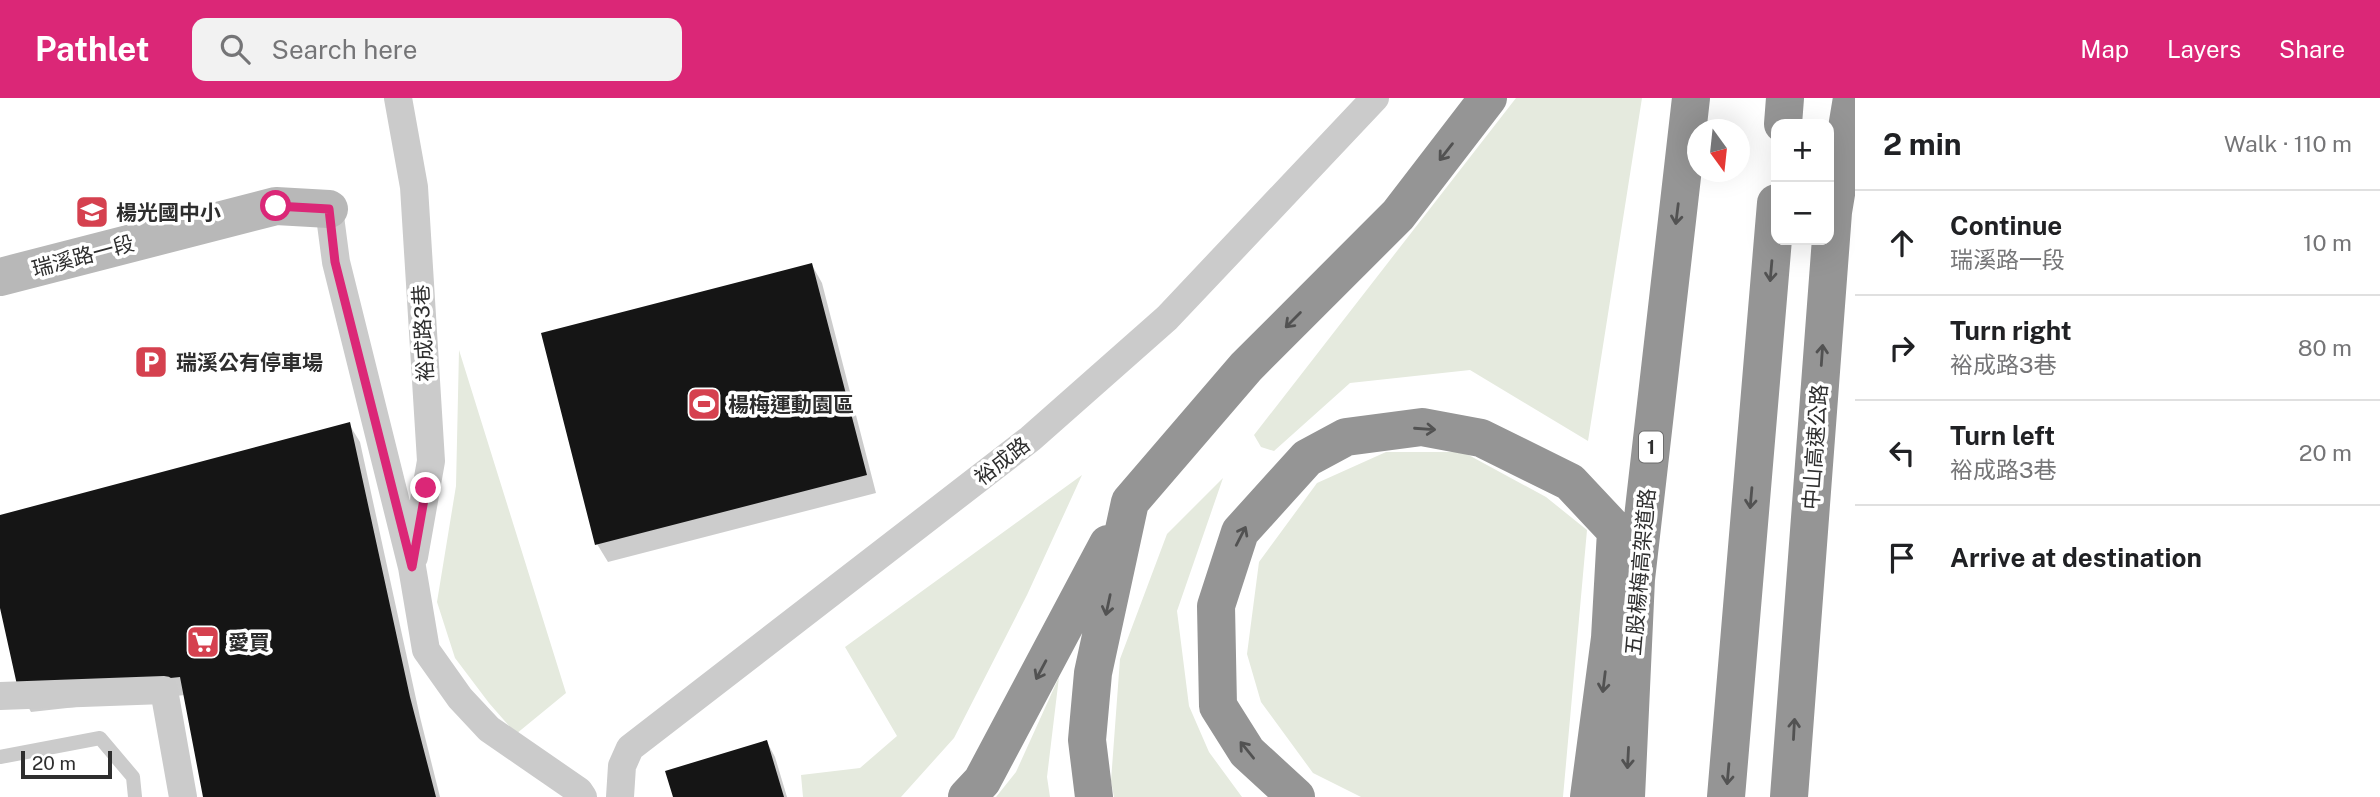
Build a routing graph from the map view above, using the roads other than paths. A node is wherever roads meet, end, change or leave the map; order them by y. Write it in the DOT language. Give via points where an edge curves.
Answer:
graph roads {
  1 [pos="398,98"];
  2 [pos="1375,98"];
  3 [pos="1488,98"];
  4 [pos="1691,98"];
  5 [pos="1785,98"];
  6 [pos="1852,98"];
  7 [pos="1783,119"];
  8 [pos="329,209"];
  9 [pos="1772,245"];
  10 [pos="0,277"];
  11 [pos="1130,502"];
  12 [pos="412,567"];
  13 [pos="0,696"];
  14 [pos="0,757"];
  15 [pos="135,797"];
  16 [pos="183,797"];
  17 [pos="583,797"];
  18 [pos="620,797"];
  19 [pos="967,797"];
  20 [pos="1094,797"];
  21 [pos="1296,797"];
  22 [pos="1589,797"];
  23 [pos="1626,797"];
  24 [pos="1726,797"];
  25 [pos="1790,797"];
  1 -- 12 [label="street, 裕成路3巷" via="414,187 430,461"];
  2 -- 18 [label="street, 裕成路" via="1167,318 1030,439 630,748 622,766"];
  3 -- 11 [label="highway, one-way" via="1398,215 1246,366"];
  4 -- 23 [label="highway, 五股楊梅高架道路 / 1, one-way" via="1636,579"];
  5 -- 7 [label="highway"];
  25 -- 6 [label="highway, 中山高速公路, one-way" via="1833,212"];
  8 -- 10 [label="street, 瑞溪路一段" via="276,206"];
  8 -- 12 [label="street, 裕成路3巷" via="335,262"];
  9 -- 24 [label="highway, one-way"];
  11 -- 19 [label="highway, one-way" via="982,781"];
  11 -- 20 [label="highway, one-way" via="1093,673 1087,740"];
  12 -- 17 [label="street, 裕成路3巷" via="426,650 460,698 489,729"];
  13 -- 16 [label="street" via="164,690"];
  14 -- 15 [label="lane" via="100,738 133,777"];
  21 -- 22 [label="highway, one-way" via="1247,752 1217,706 1216,606 1240,532 1307,458 1346,437 1422,428 1481,438 1570,482 1616,531 1610,638"];
}
